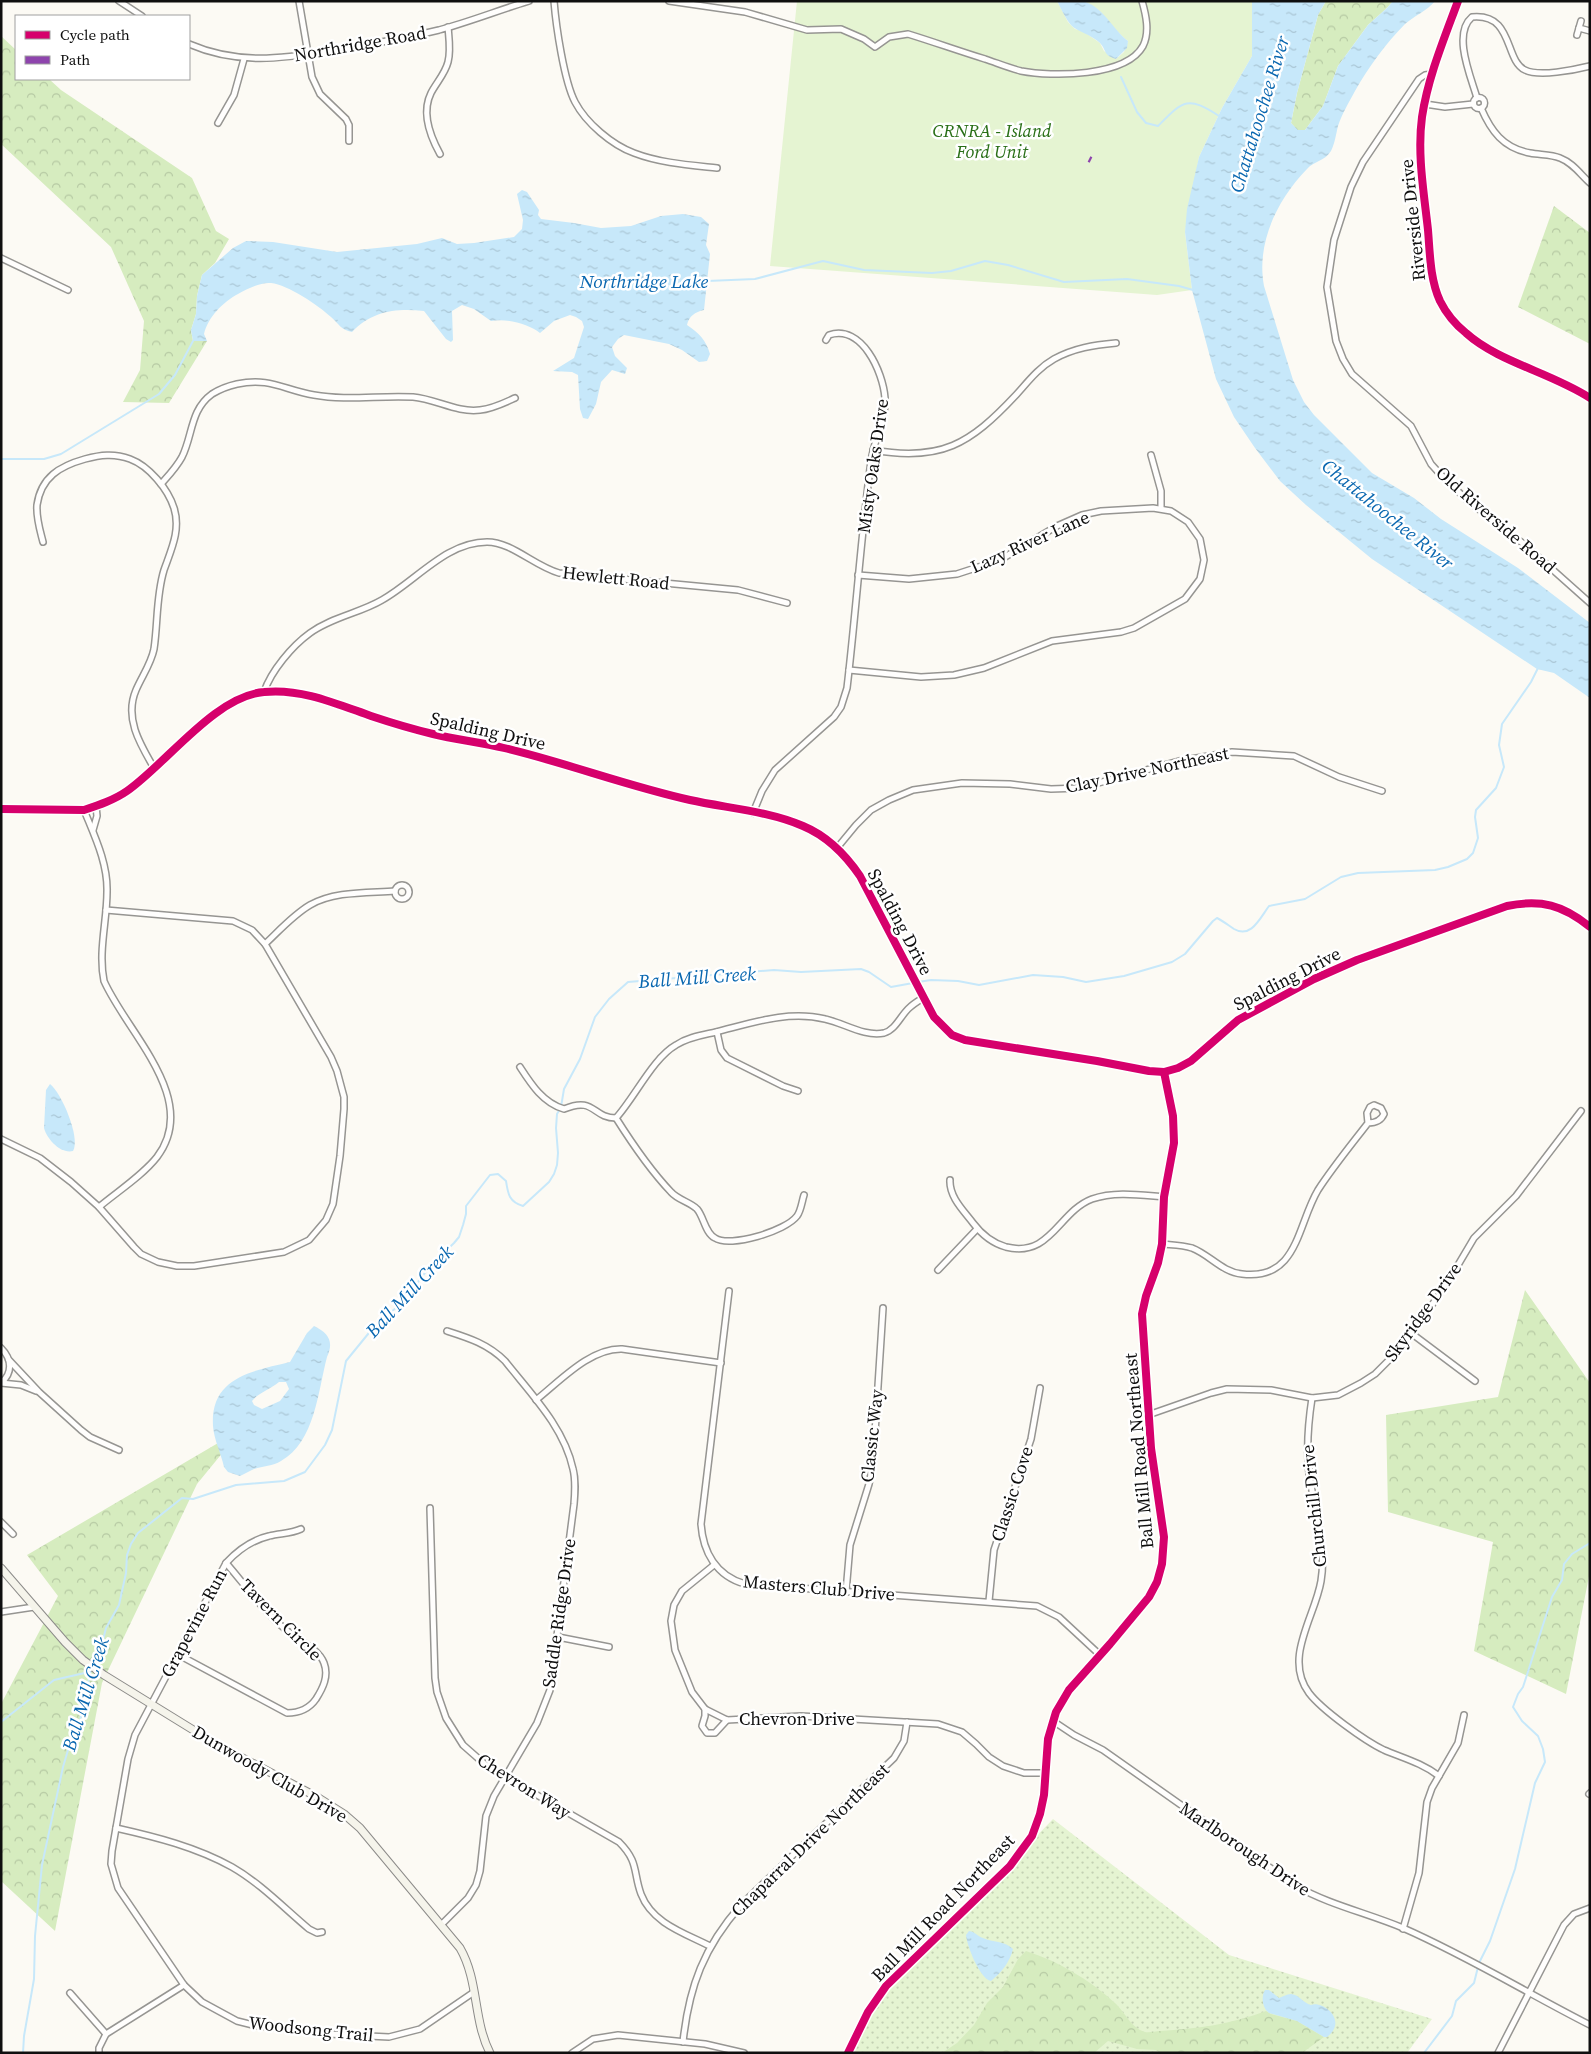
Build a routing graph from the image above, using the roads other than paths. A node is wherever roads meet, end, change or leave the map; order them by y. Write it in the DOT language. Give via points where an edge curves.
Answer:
graph roads {
  1 [pos="119,1"];
  2 [pos="299,1"];
  3 [pos="530,1"];
  4 [pos="554,1"];
  5 [pos="669,1"];
  6 [pos="1142,1"];
  7 [pos="1458,1"];
  8 [pos="140,15"];
  9 [pos="1581,21"];
  10 [pos="448,27"];
  11 [pos="1579,28"];
  12 [pos="1590,31"];
  13 [pos="1577,35"];
  14 [pos="190,44"];
  15 [pos="308,54"];
  16 [pos="244,59"];
  17 [pos="1590,66"];
  18 [pos="1432,74"];
  19 [pos="1477,98"];
  20 [pos="1425,104"];
  21 [pos="1473,104"];
  22 [pos="1481,108"];
  23 [pos="218,123"];
  24 [pos="349,141"];
  25 [pos="440,154"];
  26 [pos="717,168"];
  27 [pos="1590,183"];
  28 [pos="1,258"];
  29 [pos="68,290"];
  30 [pos="826,340"];
  31 [pos="1116,343"];
  32 [pos="515,398"];
  33 [pos="1590,398"];
  34 [pos="873,450"];
  35 [pos="1151,455"];
  36 [pos="160,484"];
  37 [pos="1160,508"];
  38 [pos="43,542"];
  39 [pos="858,575"];
  40 [pos="787,603"];
  41 [pos="1590,603"];
  42 [pos="849,670"];
  43 [pos="264,692"];
  44 [pos="154,768"];
  45 [pos="1382,791"];
  46 [pos="96,806"];
  47 [pos="1,809"];
  48 [pos="84,810"];
  49 [pos="753,813"];
  50 [pos="93,830"];
  51 [pos="837,848"];
  52 [pos="395,891"];
  53 [pos="106,910"];
  54 [pos="1590,927"];
  55 [pos="266,944"];
  56 [pos="923,998"];
  57 [pos="717,1032"];
  58 [pos="520,1067"];
  59 [pos="1164,1072"];
  60 [pos="798,1091"];
  61 [pos="1581,1111"];
  62 [pos="616,1118"];
  63 [pos="1368,1123"];
  64 [pos="1,1139"];
  65 [pos="950,1180"];
  66 [pos="804,1195"];
  67 [pos="1164,1197"];
  68 [pos="99,1207"];
  69 [pos="977,1229"];
  70 [pos="1162,1244"];
  71 [pos="938,1270"];
  72 [pos="729,1291"];
  73 [pos="883,1308"];
  74 [pos="447,1331"];
  75 [pos="1412,1333"];
  76 [pos="1,1348"];
  77 [pos="9,1360"];
  78 [pos="720,1363"];
  79 [pos="1475,1381"];
  80 [pos="1,1383"];
  81 [pos="1040,1388"];
  82 [pos="39,1392"];
  83 [pos="1312,1398"];
  84 [pos="536,1400"];
  85 [pos="1148,1415"];
  86 [pos="119,1450"];
  87 [pos="430,1508"];
  88 [pos="1,1522"];
  89 [pos="301,1529"];
  90 [pos="13,1534"];
  91 [pos="226,1563"];
  92 [pos="714,1565"];
  93 [pos="1,1568"];
  94 [pos="846,1592"];
  95 [pos="989,1602"];
  96 [pos="34,1607"];
  97 [pos="1,1612"];
  98 [pos="558,1637"];
  99 [pos="609,1647"];
  100 [pos="177,1654"];
  101 [pos="1100,1655"];
  102 [pos="151,1705"];
  103 [pos="705,1710"];
  104 [pos="1464,1715"];
  105 [pos="727,1720"];
  106 [pos="1053,1721"];
  107 [pos="907,1722"];
  108 [pos="1046,1773"];
  109 [pos="1438,1776"];
  110 [pos="505,1777"];
  111 [pos="116,1828"];
  112 [pos="1590,1908"];
  113 [pos="442,1924"];
  114 [pos="1403,1928"];
  115 [pos="322,1932"];
  116 [pos="710,1946"];
  117 [pos="184,1985"];
  118 [pos="474,1992"];
  119 [pos="70,1993"];
  120 [pos="1530,1993"];
  121 [pos="1590,2025"];
  122 [pos="106,2034"];
  123 [pos="684,2042"];
  124 [pos="99,2053"];
  125 [pos="490,2053"];
  126 [pos="572,2053"];
  127 [pos="744,2053"];
  128 [pos="848,2053"];
  129 [pos="1498,2053"];
  1 -- 8 [label="street"];
  2 -- 15 [label="street"];
  3 -- 10 [label="street, Northridge Road"];
  4 -- 26 [label="street" via="568,84 586,117 612,141 634,153"];
  5 -- 6 [label="street" via="745,12 807,30 841,29 875,47 889,37 908,34 1022,71 1066,74 1102,71 1122,65 1134,57 1143,45 1147,27"];
  7 -- 18 [label="street, Riverside Drive"];
  9 -- 11 [label="street"];
  10 -- 15 [label="street, Northridge Road" via="375,44"];
  10 -- 25 [label="street" via="448,62 431,94 427,110 430,132"];
  11 -- 12 [label="street"];
  11 -- 13 [label="street"];
  14 -- 16 [label="street, Northridge Road"];
  15 -- 16 [label="street, Northridge Road"];
  15 -- 24 [label="street" via="316,88 324,100 346,119"];
  16 -- 23 [label="street" via="234,95"];
  17 -- 19 [label="street" via="1566,72 1529,72 1518,65 1499,27 1488,18 1472,17 1465,24 1462,40"];
  18 -- 20 [label="street, Riverside Drive"];
  18 -- 41 [label="street, Old Riverside Road" via="1419,79 1363,162 1351,187 1334,240 1327,278 1336,341 1352,374 1411,426 1431,464 1440,474"];
  19 -- 21 [label="street"];
  19 -- 22 [label="street" via="1483,100"];
  20 -- 21 [label="street" via="1445,107"];
  20 -- 33 [label="street, Riverside Drive" via="1420,136 1423,186 1432,275 1441,302 1456,324 1476,341 1555,377"];
  21 -- 22 [label="street"];
  22 -- 27 [label="street" via="1489,126 1505,143 1530,153 1560,158 1575,167"];
  28 -- 29 [label="street"];
  30 -- 34 [label="street, Misty Oaks Drive" via="834,333 853,339 867,350 877,367 885,405"];
  31 -- 34 [label="street" via="1082,347 1053,360 1036,373 986,426 956,445 917,454"];
  32 -- 36 [label="street" via="490,408 471,411 414,398 313,395 262,381 250,381 213,393 199,407 182,457"];
  34 -- 39 [label="street, Misty Oaks Drive"];
  35 -- 37 [label="street" via="1161,491"];
  36 -- 38 [label="street" via="140,464 121,456 100,456 66,464 49,478 40,494 37,514"];
  36 -- 44 [label="street" via="174,508 176,531 158,594 153,653 135,691 132,711 136,736"];
  37 -- 39 [label="street, Lazy River Lane" via="1082,515 1000,560 958,574 909,580"];
  37 -- 42 [label="street, Lazy River Lane" via="1180,516 1195,530 1203,550 1203,570 1186,599 1134,628 1108,636 1052,641 984,668 954,676 921,677"];
  39 -- 42 [label="street"];
  40 -- 43 [label="street, Hewlett Road" via="738,590 559,573 502,544 475,542 450,552 381,600 310,632 277,668"];
  42 -- 49 [label="street" via="845,696 834,717 775,770"];
  43 -- 44 [label="street, Spalding Drive" via="231,702"];
  43 -- 49 [label="street, Spalding Drive" via="314,696 436,735 504,748 689,800"];
  44 -- 46 [label="street, Spalding Drive" via="127,792"];
  45 -- 51 [label="street, Clay Drive Northeast" via="1339,777 1294,756 1232,752 1179,760 1080,788 970,783 913,790 872,810"];
  46 -- 48 [label="street, Spalding Drive"];
  46 -- 50 [label="street"];
  47 -- 48 [label="street, Spalding Drive"];
  48 -- 50 [label="street"];
  49 -- 51 [label="street, Spalding Drive" via="803,826"];
  50 -- 53 [label="street" via="107,881"];
  51 -- 56 [label="street, Spalding Drive" via="860,876"];
  52 -- 55 [label="street" via="319,901 300,912"];
  53 -- 55 [label="street" via="233,921 252,930"];
  53 -- 68 [label="street" via="102,963 104,981 164,1082 171,1116 167,1138 156,1157"];
  54 -- 59 [label="street, Spalding Drive" via="1574,915 1544,903 1507,906 1357,960 1314,979 1238,1020 1191,1061"];
  55 -- 68 [label="street" via="331,1057 342,1086 344,1109 340,1156 333,1204 326,1220 308,1240 284,1252 177,1266 142,1254"];
  56 -- 57 [label="street" via="884,1033 799,1016 760,1021"];
  56 -- 59 [label="street, Spalding Drive" via="941,1025 952,1035 965,1040"];
  57 -- 60 [label="street" via="721,1050 727,1058"];
  57 -- 62 [label="street" via="686,1040 668,1051"];
  58 -- 62 [label="street" via="536,1092 559,1108 584,1104"];
  59 -- 67 [label="street, Ball Mill Road Northeast" via="1175,1130"];
  61 -- 75 [label="street, Skyridge Drive" via="1516,1196 1474,1238"];
  62 -- 66 [label="street" via="647,1165 673,1194 697,1209 710,1235 717,1240 753,1238 782,1228 796,1216"];
  63 -- 70 [label="street" via="1317,1192 1293,1251 1275,1268 1257,1274 1238,1274 1192,1248"];
  64 -- 68 [label="street" via="46,1162"];
  65 -- 69 [label="street" via="952,1194"];
  67 -- 69 [label="street" via="1120,1194 1092,1199 1078,1206 1046,1239 1026,1248 1000,1246"];
  67 -- 70 [label="street, Ball Mill Road Northeast"];
  69 -- 71 [label="street"];
  70 -- 85 [label="street, Ball Mill Road Northeast" via="1142,1314"];
  72 -- 78 [label="street, Masters Club Drive"];
  73 -- 94 [label="street, Classic Way" via="872,1464 850,1545"];
  74 -- 84 [label="street, Saddle Ridge Drive" via="482,1343 496,1352"];
  75 -- 79 [label="street"];
  75 -- 83 [label="street, Skyridge Drive" via="1388,1362 1361,1384 1338,1394"];
  76 -- 77 [label="street"];
  77 -- 80 [label="street" via="8,1374"];
  77 -- 82 [label="street"];
  78 -- 84 [label="street" via="622,1349 608,1350 591,1357"];
  78 -- 92 [label="street, Masters Club Drive" via="701,1524 704,1545"];
  80 -- 82 [label="street" via="21,1385"];
  81 -- 95 [label="street, Classic Cove" via="1030,1439 994,1550"];
  82 -- 86 [label="street" via="90,1437"];
  83 -- 85 [label="street, Skyridge Drive" via="1271,1390 1226,1390"];
  83 -- 109 [label="street, Churchill Drive" via="1306,1448 1323,1564 1318,1596 1300,1650 1302,1679 1318,1703 1370,1743 1423,1765"];
  84 -- 98 [label="street, Saddle Ridge Drive" via="562,1438 575,1484"];
  85 -- 101 [label="street, Ball Mill Road Northeast" via="1164,1537 1162,1564 1148,1597"];
  87 -- 110 [label="street, Chevron Way" via="437,1692 446,1718 463,1745"];
  88 -- 90 [label="street"];
  89 -- 91 [label="street, Grapevine Run" via="254,1541"];
  91 -- 100 [label="street, Grapevine Run"];
  91 -- 100 [label="street, Tavern Circle" via="279,1624 320,1656 326,1672 323,1688 304,1710 287,1713"];
  92 -- 94 [label="street, Masters Club Drive" via="728,1577 744,1584"];
  92 -- 103 [label="street" via="682,1591 674,1605 671,1621 675,1650 692,1692"];
  93 -- 96 [label="street, Dunwoody Club Drive"];
  94 -- 95 [label="street, Masters Club Drive"];
  95 -- 101 [label="street, Masters Club Drive" via="1028,1604 1046,1609"];
  96 -- 97 [label="street"];
  96 -- 102 [label="street, Dunwoody Club Drive" via="84,1660"];
  98 -- 99 [label="street"];
  98 -- 110 [label="street, Saddle Ridge Drive" via="545,1705"];
  100 -- 102 [label="street, Grapevine Run"];
  101 -- 106 [label="street, Ball Mill Road Northeast" via="1069,1690"];
  102 -- 111 [label="street, Woodsong Trail" via="135,1735 128,1759"];
  102 -- 113 [label="street, Dunwoody Club Drive" via="344,1814 360,1828"];
  103 -- 105 [label="street, Chevron Drive"];
  103 -- 105 [label="street" via="702,1726 707,1733 715,1733"];
  104 -- 109 [label="street" via="1458,1744"];
  105 -- 107 [label="street, Chevron Drive" via="801,1716"];
  106 -- 108 [label="street, Ball Mill Road Northeast" via="1048,1739"];
  106 -- 114 [label="street, Marlborough Drive" via="1103,1750 1296,1886 1330,1903"];
  107 -- 108 [label="street, Chevron Drive" via="952,1728 1003,1766 1024,1773"];
  107 -- 116 [label="street, Chaparral Drive Northeast" via="904,1741 894,1758 741,1904"];
  108 -- 128 [label="street, Ball Mill Road Northeast" via="1040,1814 1026,1846 1010,1866 886,1986 868,2012"];
  109 -- 114 [label="street" via="1427,1802 1419,1873"];
  110 -- 113 [label="street, Saddle Ridge Drive" via="486,1816 476,1885 468,1898"];
  110 -- 116 [label="street, Chevron Way" via="619,1842 633,1860 641,1895 652,1913 666,1924"];
  111 -- 115 [label="street" via="181,1845 214,1858 243,1874 309,1929"];
  111 -- 117 [label="street, Woodsong Trail" via="111,1864 118,1888"];
  112 -- 120 [label="street" via="1574,1914 1564,1925"];
  113 -- 118 [label="street, Dunwoody Club Drive" via="466,1958"];
  114 -- 120 [label="street, Marlborough Drive"];
  116 -- 123 [label="street, Chaparral Drive Northeast" via="691,1993"];
  117 -- 118 [label="street, Woodsong Trail" via="215,2010 253,2025 389,2037 420,2029"];
  117 -- 122 [label="street"];
  118 -- 125 [label="street, Dunwoody Club Drive" via="480,2028"];
  119 -- 122 [label="street"];
  120 -- 121 [label="street, Marlborough Drive"];
  120 -- 129 [label="street"];
  122 -- 124 [label="street"];
  123 -- 126 [label="street" via="606,2036 593,2039"];
  123 -- 127 [label="street"];
}
